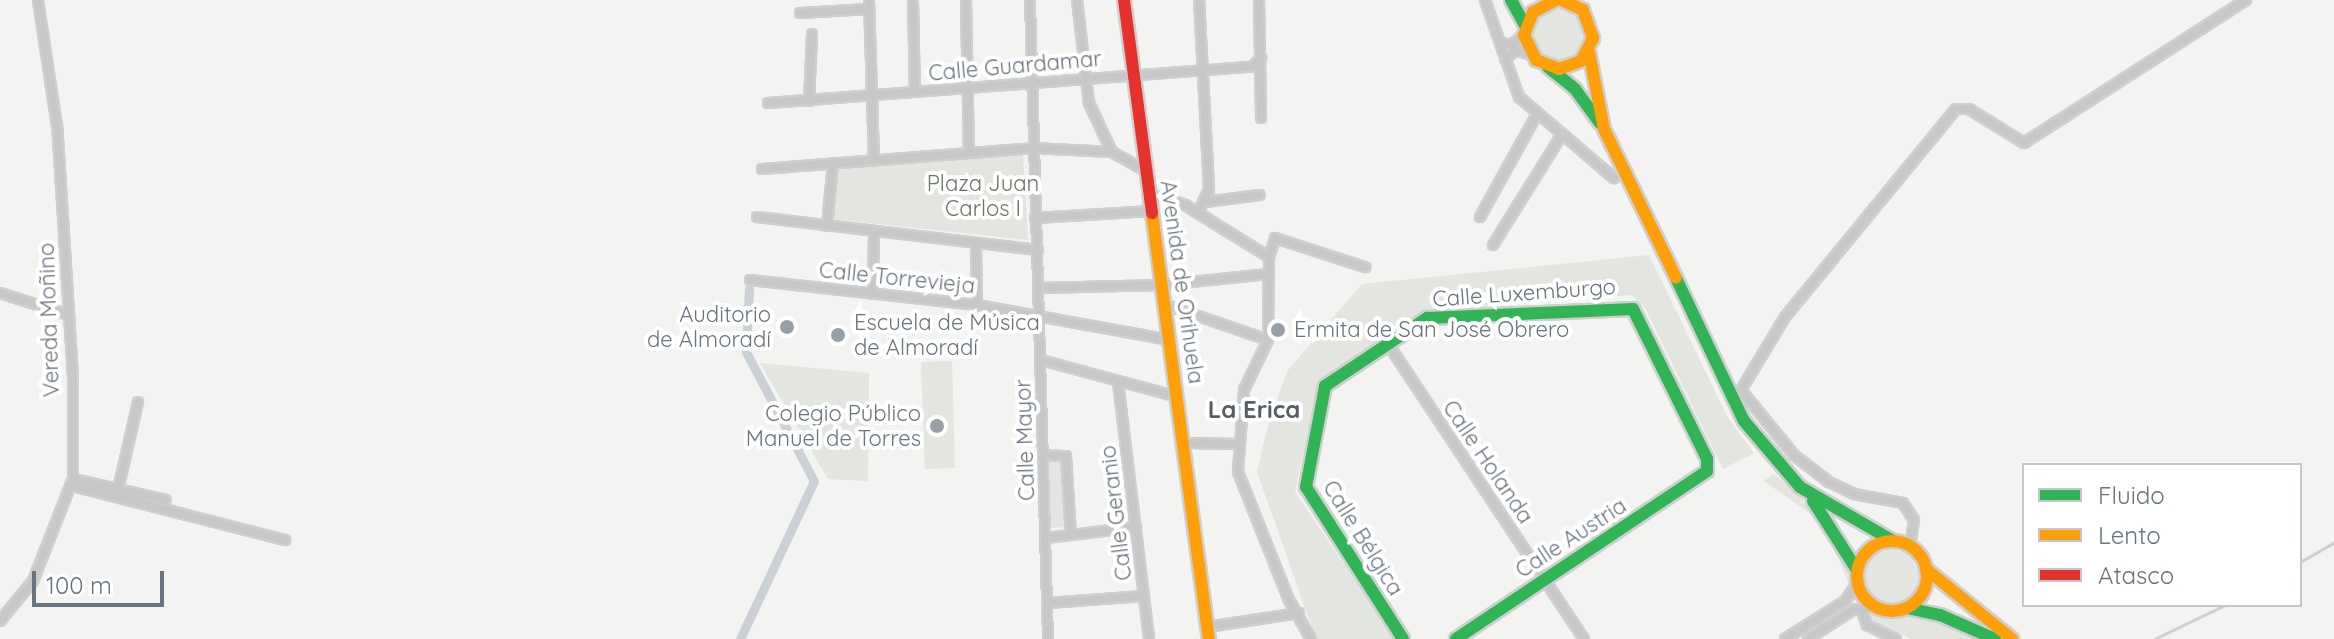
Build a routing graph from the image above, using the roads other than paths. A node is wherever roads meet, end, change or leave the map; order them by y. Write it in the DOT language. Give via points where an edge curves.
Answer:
graph roads {
  1 [pos="38,0"];
  2 [pos="913,0"];
  3 [pos="966,0"];
  4 [pos="1030,0"];
  5 [pos="1077,0"];
  6 [pos="1124,0"];
  7 [pos="1199,0"];
  8 [pos="1259,0"];
  9 [pos="1485,0"];
  10 [pos="1511,0"];
  11 [pos="1556,0"];
  12 [pos="2246,0"];
  13 [pos="869,4"];
  14 [pos="800,13"];
  15 [pos="1525,30"];
  16 [pos="812,34"];
  17 [pos="1501,43"];
  18 [pos="1589,52"];
  19 [pos="1531,55"];
  20 [pos="1261,58"];
  21 [pos="1505,59"];
  22 [pos="1547,67"];
  23 [pos="1205,70"];
  24 [pos="1133,73"];
  25 [pos="1085,79"];
  26 [pos="1031,83"];
  27 [pos="968,89"];
  28 [pos="915,92"];
  29 [pos="869,99"];
  30 [pos="809,101"];
  31 [pos="768,103"];
  32 [pos="1536,116"];
  33 [pos="1261,118"];
  34 [pos="1604,129"];
  35 [pos="1561,136"];
  36 [pos="1032,148"];
  37 [pos="1112,152"];
  38 [pos="969,153"];
  39 [pos="874,159"];
  40 [pos="833,163"];
  41 [pos="762,169"];
  42 [pos="1146,171"];
  43 [pos="1614,178"];
  44 [pos="1150,194"];
  45 [pos="1260,195"];
  46 [pos="1205,202"];
  47 [pos="1152,211"];
  48 [pos="1198,213"];
  49 [pos="757,217"];
  50 [pos="1480,217"];
  51 [pos="1035,218"];
  52 [pos="827,226"];
  53 [pos="874,231"];
  54 [pos="976,243"];
  55 [pos="1493,245"];
  56 [pos="1038,250"];
  57 [pos="1269,257"];
  58 [pos="1365,267"];
  59 [pos="1268,274"];
  60 [pos="750,280"];
  61 [pos="1162,285"];
  62 [pos="1039,288"];
  63 [pos="0,293"];
  64 [pos="873,294"];
  65 [pos="977,305"];
  66 [pos="1166,305"];
  67 [pos="69,315"];
  68 [pos="1040,316"];
  69 [pos="1170,340"];
  70 [pos="1268,340"];
  71 [pos="1388,344"];
  72 [pos="1041,360"];
  73 [pos="1118,382"];
  74 [pos="1178,397"];
  75 [pos="138,402"];
  76 [pos="1184,443"];
  77 [pos="1238,444"];
  78 [pos="1044,455"];
  79 [pos="1707,471"];
  80 [pos="73,483"];
  81 [pos="1800,487"];
  82 [pos="118,490"];
  83 [pos="166,500"];
  84 [pos="1136,527"];
  85 [pos="1071,535"];
  86 [pos="1046,538"];
  87 [pos="285,540"];
  88 [pos="1893,541"];
  89 [pos="1910,546"];
  90 [pos="1926,569"];
  91 [pos="1857,570"];
  92 [pos="1544,580"];
  93 [pos="1857,584"];
  94 [pos="1144,596"];
  95 [pos="1048,603"];
  96 [pos="1867,607"];
  97 [pos="1907,608"];
  98 [pos="1299,613"];
  99 [pos="0,621"];
  100 [pos="1208,633"];
  101 [pos="1048,639"];
  102 [pos="1149,639"];
  103 [pos="1311,639"];
  104 [pos="1403,639"];
  105 [pos="1456,639"];
  106 [pos="1584,639"];
  107 [pos="1785,639"];
  108 [pos="1808,639"];
  109 [pos="1896,639"];
  110 [pos="1995,639"];
  111 [pos="2012,639"];
  1 -- 67 [label="street, Vereda Moñino" via="57,126"];
  2 -- 28 [label="street"];
  3 -- 27 [label="street"];
  4 -- 26 [label="street, Calle Mayor"];
  5 -- 25 [label="street"];
  6 -- 24 [label="main road, Avenida de Orihuela"];
  7 -- 23 [label="street"];
  8 -- 20 [label="street"];
  9 -- 17 [label="street"];
  10 -- 15 [label="main road"];
  11 -- 15 [label="main road" via="1533,12"];
  11 -- 18 [label="main road" via="1578,6 1591,21"];
  12 -- 89 [label="street" via="2024,143 1969,109 1956,109 1785,317 1741,390 1794,455 1829,482 1854,494 1903,503 1914,520"];
  13 -- 14 [label="street"];
  13 -- 29 [label="street"];
  15 -- 17 [label="street" via="1511,45"];
  15 -- 19 [label="main road"];
  16 -- 30 [label="street"];
  17 -- 21 [label="street"];
  18 -- 22 [label="main road" via="1571,67"];
  18 -- 34 [label="main road"];
  19 -- 21 [label="street" via="1516,50"];
  19 -- 22 [label="main road"];
  20 -- 23 [label="street, Calle Guardamar" via="1252,67"];
  20 -- 33 [label="street"];
  21 -- 32 [label="street" via="1515,89"];
  22 -- 34 [label="main road" via="1575,89"];
  23 -- 24 [label="street, Calle Guardamar"];
  23 -- 46 [label="street"];
  24 -- 25 [label="street, Calle Guardamar"];
  24 -- 42 [label="main road, Avenida de Orihuela"];
  25 -- 26 [label="street, Calle Guardamar"];
  25 -- 37 [label="street" via="1091,111"];
  26 -- 27 [label="street, Calle Guardamar"];
  26 -- 36 [label="street, Calle Mayor"];
  27 -- 28 [label="street, Calle Guardamar"];
  27 -- 38 [label="street"];
  28 -- 29 [label="street, Calle Guardamar"];
  29 -- 30 [label="street, Calle Guardamar"];
  29 -- 39 [label="street"];
  30 -- 31 [label="street, Calle Guardamar"];
  32 -- 35 [label="street"];
  32 -- 50 [label="street"];
  34 -- 81 [label="main road" via="1731,397 1758,442"];
  35 -- 43 [label="street"];
  35 -- 55 [label="street"];
  36 -- 37 [label="street"];
  36 -- 38 [label="street"];
  36 -- 51 [label="street, Calle Mayor"];
  37 -- 42 [label="street"];
  38 -- 39 [label="street"];
  39 -- 40 [label="street"];
  40 -- 41 [label="street"];
  40 -- 52 [label="street"];
  42 -- 44 [label="main road, Avenida de Orihuela"];
  44 -- 47 [label="main road, Avenida de Orihuela"];
  44 -- 48 [label="street"];
  45 -- 46 [label="street"];
  46 -- 48 [label="street"];
  47 -- 51 [label="street"];
  47 -- 61 [label="main road, Avenida de Orihuela"];
  48 -- 57 [label="street"];
  49 -- 52 [label="street"];
  51 -- 56 [label="street, Calle Mayor"];
  52 -- 53 [label="street"];
  53 -- 54 [label="street"];
  53 -- 64 [label="street"];
  54 -- 56 [label="street"];
  54 -- 65 [label="street"];
  56 -- 62 [label="street, Calle Mayor"];
  57 -- 58 [label="street" via="1275,238"];
  57 -- 59 [label="street"];
  59 -- 61 [label="street"];
  59 -- 70 [label="street"];
  60 -- 64 [label="street, Calle Torrevieja"];
  61 -- 62 [label="street"];
  61 -- 66 [label="main road, Avenida de Orihuela"];
  62 -- 68 [label="street, Calle Mayor"];
  63 -- 67 [label="street"];
  64 -- 65 [label="street, Calle Torrevieja"];
  65 -- 68 [label="street, Calle Torrevieja"];
  66 -- 69 [label="main road, Avenida de Orihuela"];
  66 -- 70 [label="street"];
  67 -- 80 [label="street, Vereda Moñino"];
  68 -- 69 [label="street, Calle Torrevieja"];
  68 -- 72 [label="street, Calle Mayor"];
  69 -- 74 [label="main road, Avenida de Orihuela"];
  70 -- 77 [label="street" via="1244,390"];
  71 -- 79 [label="main road, Calle Luxemburgo" via="1427,318 1627,306 1649,337 1707,459"];
  71 -- 92 [label="street, Calle Holanda"];
  71 -- 104 [label="main road, Calle Bélgica" via="1325,386 1306,487"];
  72 -- 73 [label="street"];
  72 -- 78 [label="street, Calle Mayor"];
  73 -- 74 [label="street"];
  73 -- 84 [label="street, Calle Geranio"];
  74 -- 76 [label="main road, Avenida de Orihuela"];
  75 -- 82 [label="street"];
  76 -- 77 [label="street"];
  76 -- 100 [label="main road, Avenida de Orihuela"];
  77 -- 98 [label="street" via="1238,472"];
  78 -- 85 [label="street" via="1066,456"];
  78 -- 86 [label="street, Calle Mayor"];
  79 -- 92 [label="main road, Calle Austria"];
  80 -- 82 [label="street"];
  80 -- 87 [label="street"];
  80 -- 99 [label="street, Vereda Moñino" via="33,581"];
  81 -- 88 [label="main road"];
  81 -- 91 [label="main road" via="1839,536"];
  82 -- 83 [label="street"];
  84 -- 85 [label="street"];
  84 -- 94 [label="street, Calle Geranio"];
  85 -- 86 [label="street"];
  86 -- 95 [label="street, Calle Mayor"];
  88 -- 89 [label="main road"];
  88 -- 91 [label="main road" via="1870,548"];
  89 -- 90 [label="main road"];
  90 -- 97 [label="main road" via="1921,596"];
  90 -- 111 [label="main road"];
  91 -- 93 [label="main road"];
  92 -- 105 [label="main road, Calle Austria"];
  92 -- 106 [label="street, Calle Holanda"];
  93 -- 96 [label="main road"];
  93 -- 107 [label="street" via="1845,601"];
  94 -- 95 [label="street"];
  94 -- 102 [label="street, Calle Geranio"];
  95 -- 101 [label="street, Calle Mayor"];
  96 -- 97 [label="main road" via="1890,612"];
  96 -- 108 [label="street"];
  96 -- 109 [label="street" via="1867,625"];
  97 -- 110 [label="main road" via="1940,615"];
  98 -- 100 [label="street"];
  98 -- 103 [label="street"];
}
